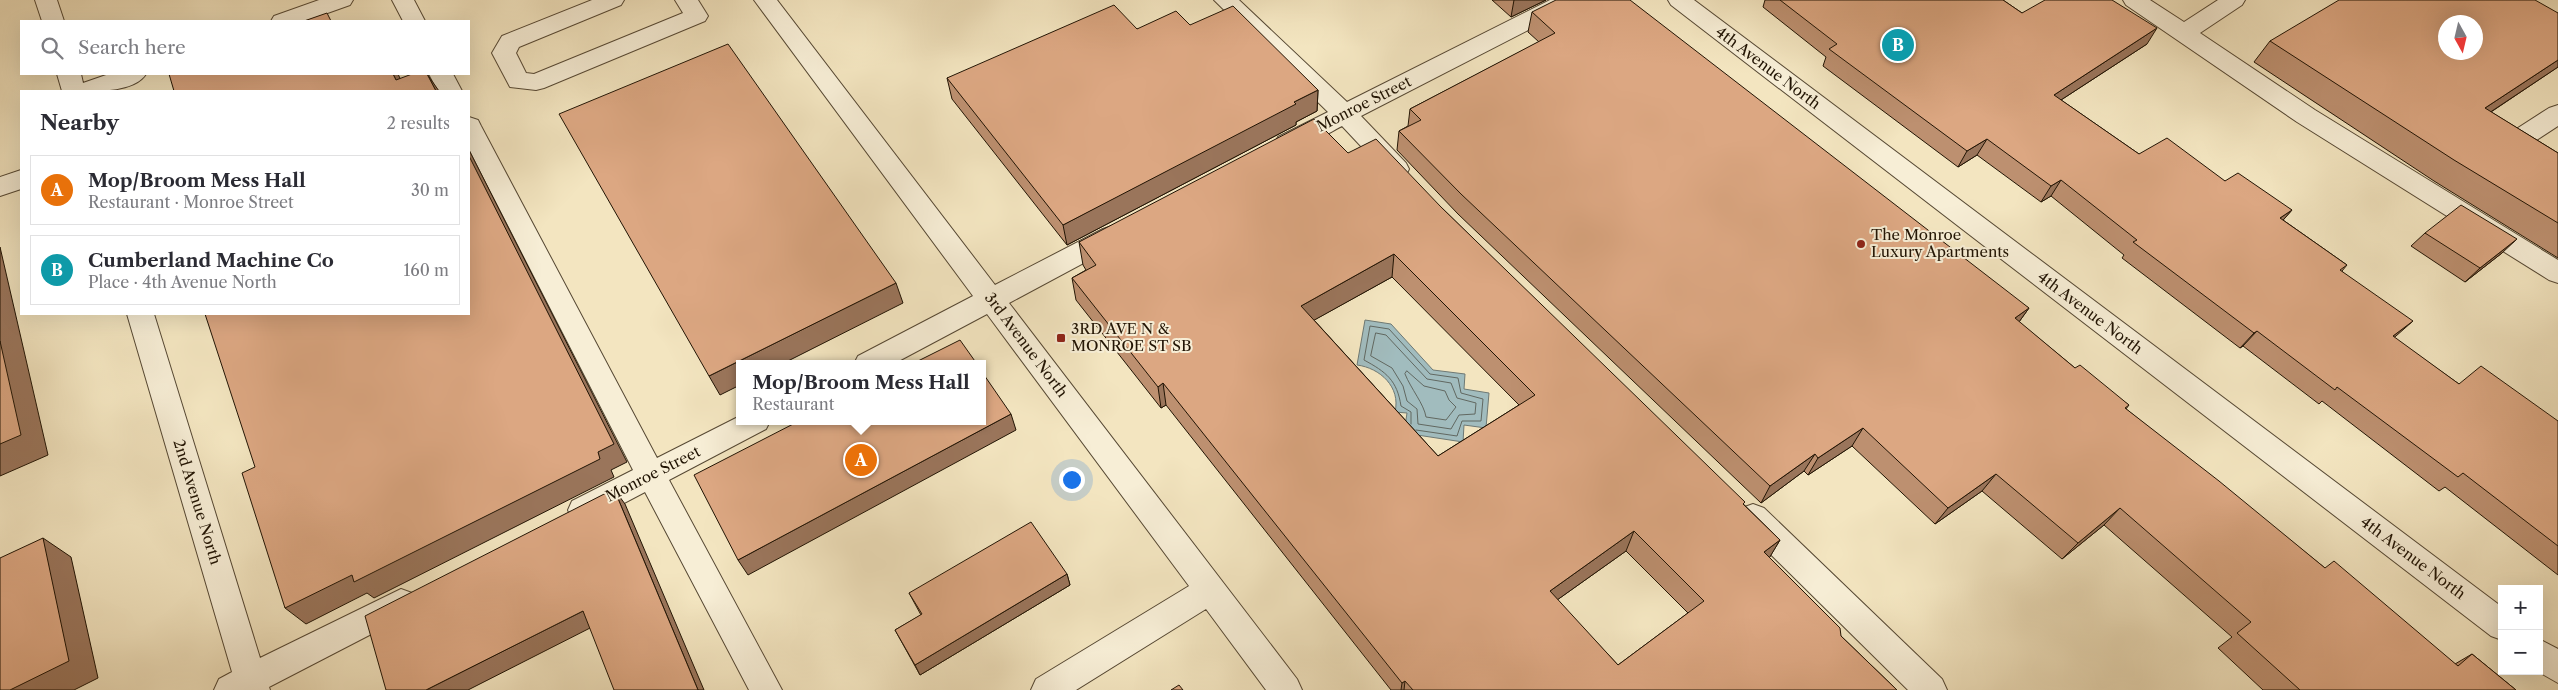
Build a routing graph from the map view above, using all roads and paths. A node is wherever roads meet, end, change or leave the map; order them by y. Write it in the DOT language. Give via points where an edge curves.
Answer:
graph roads {
  1 [pos="46,0"];
  2 [pos="342,0"];
  3 [pos="403,0"];
  4 [pos="613,0"];
  5 [pos="686,0"];
  6 [pos="764,0"];
  7 [pos="1225,0"];
  8 [pos="1569,0"];
  9 [pos="1679,0"];
  10 [pos="2134,0"];
  11 [pos="2234,0"];
  12 [pos="53,20"];
  13 [pos="285,20"];
  14 [pos="413,20"];
  15 [pos="2184,33"];
  16 [pos="68,75"];
  17 [pos="131,75"];
  18 [pos="442,75"];
  19 [pos="74,90"];
  20 [pos="87,90"];
  21 [pos="449,90"];
  22 [pos="1344,113"];
  23 [pos="2558,114"];
  24 [pos="470,128"];
  25 [pos="1266,155"];
  26 [pos="2558,167"];
  27 [pos="20,179"];
  28 [pos="1414,186"];
  29 [pos="0,187"];
  30 [pos="1135,224"];
  31 [pos="2558,274"];
  32 [pos="992,300"];
  33 [pos="140,315"];
  34 [pos="876,360"];
  35 [pos="748,425"];
  36 [pos="651,475"];
  37 [pos="1732,497"];
  38 [pos="554,524"];
  39 [pos="1210,590"];
  40 [pos="423,592"];
  41 [pos="2498,623"];
  42 [pos="2543,657"];
  43 [pos="2558,668"];
  44 [pos="245,686"];
  45 [pos="766,690"];
  46 [pos="1047,690"];
  47 [pos="1286,690"];
  48 [pos="1931,690"];
  1 -- 12 [label="street"];
  2 -- 13 [label="street"];
  3 -- 14 [label="street"];
  4 -- 5 [label="street" via="510,42 504,53 518,82 536,82 697,16"];
  6 -- 32 [label="street, 3rd Avenue North"];
  7 -- 22 [label="street"];
  8 -- 22 [label="street, Monroe Street"];
  9 -- 41 [label="street, 4th Avenue North"];
  10 -- 15 [label="street"];
  11 -- 15 [label="street"];
  15 -- 31 [label="street" via="2306,116"];
  16 -- 19 [label="street"];
  17 -- 20 [label="street"];
  18 -- 21 [label="street"];
  22 -- 25 [label="street, Monroe Street"];
  22 -- 28 [label="street"];
  23 -- 26 [label="street" via="2516,141"];
  24 -- 36 [label="street"];
  27 -- 29 [label="street"];
  30 -- 32 [label="street"];
  32 -- 34 [label="street"];
  32 -- 39 [label="street, 3rd Avenue North"];
  33 -- 44 [label="street, 2nd Avenue North"];
  35 -- 36 [label="street, Monroe Street"];
  36 -- 38 [label="street, Monroe Street"];
  36 -- 45 [label="street"];
  37 -- 48 [label="street"];
  39 -- 46 [label="street"];
  39 -- 47 [label="street, 3rd Avenue North"];
  40 -- 44 [label="street"];
  42 -- 43 [label="street"];
}
